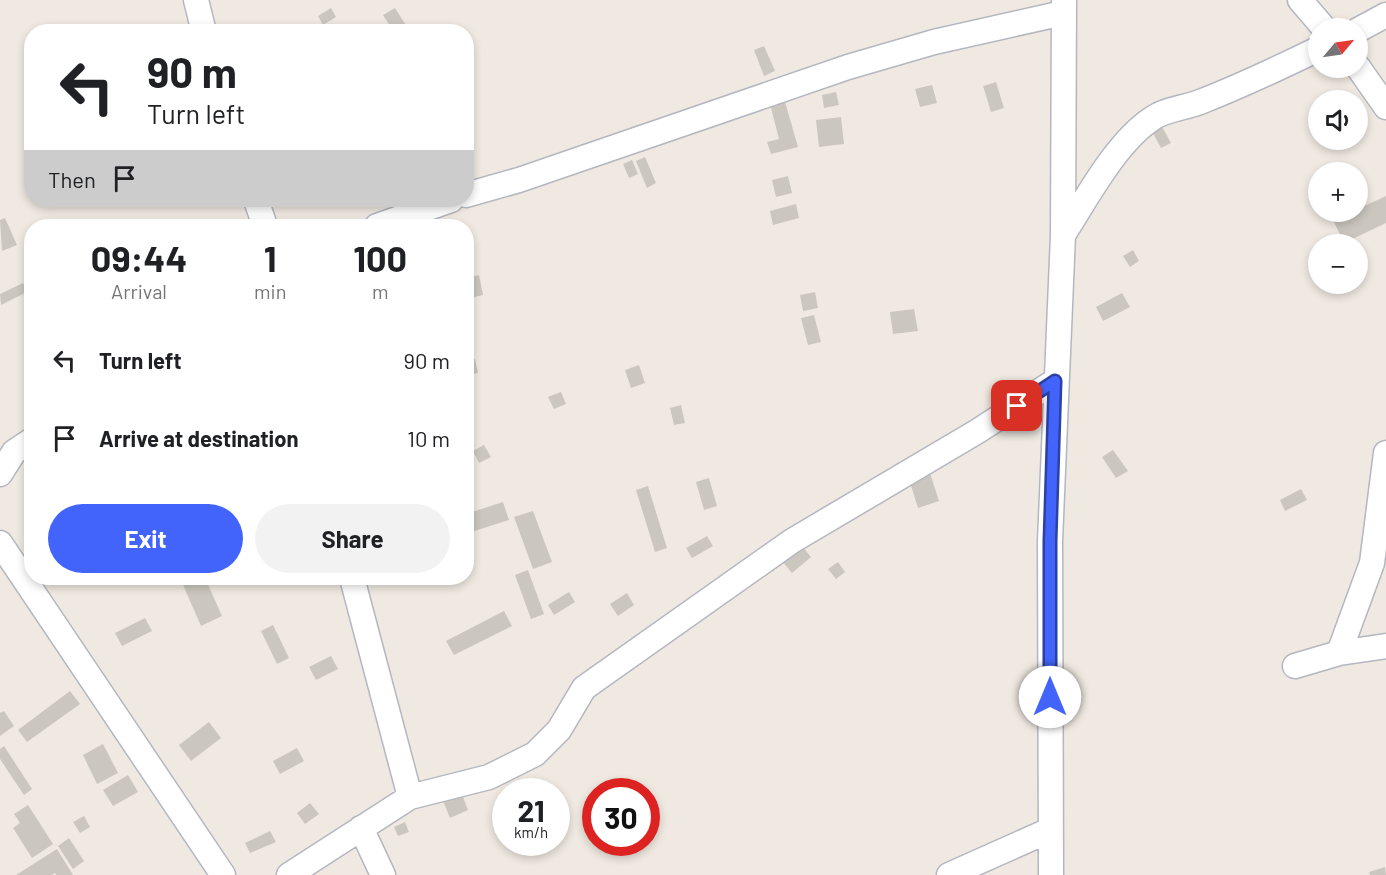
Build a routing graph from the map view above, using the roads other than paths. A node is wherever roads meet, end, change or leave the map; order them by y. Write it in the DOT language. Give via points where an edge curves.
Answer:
graph roads {
  1 [pos="196,0"];
  2 [pos="1300,0"];
  3 [pos="1063,6"];
  4 [pos="1386,15"];
  5 [pos="1315,18"];
  6 [pos="202,24"];
  7 [pos="1368,25"];
  8 [pos="1308,55"];
  9 [pos="1366,78"];
  10 [pos="1386,107"];
  11 [pos="474,193"];
  12 [pos="431,207"];
  13 [pos="397,219"];
  14 [pos="1063,235"];
  15 [pos="1055,381"];
  16 [pos="24,445"];
  17 [pos="1386,453"];
  18 [pos="0,474"];
  19 [pos="0,543"];
  20 [pos="24,579"];
  21 [pos="28,585"];
  22 [pos="354,585"];
  23 [pos="1386,646"];
  24 [pos="1339,653"];
  25 [pos="1295,666"];
  26 [pos="410,797"];
  27 [pos="361,828"];
  28 [pos="1050,830"];
  29 [pos="223,875"];
  30 [pos="289,875"];
  31 [pos="383,875"];
  32 [pos="949,875"];
  33 [pos="1051,875"];
  1 -- 6 [label="street"];
  2 -- 5 [label="street"];
  3 -- 11 [label="street" via="858,64"];
  3 -- 14 [label="street"];
  4 -- 7 [label="street"];
  8 -- 14 [label="street" via="1255,80 1151,119 1116,156"];
  9 -- 10 [label="street"];
  12 -- 13 [label="street"];
  14 -- 15 [label="street"];
  15 -- 26 [label="street" via="792,541 584,688 559,730 535,754 489,777"];
  15 -- 28 [label="street" via="1050,541"];
  16 -- 18 [label="street" via="14,452"];
  17 -- 24 [label="street" via="1372,563"];
  19 -- 20 [label="street"];
  21 -- 29 [label="street"];
  22 -- 26 [label="street"];
  23 -- 24 [label="street"];
  24 -- 25 [label="street"];
  26 -- 27 [label="street"];
  27 -- 30 [label="street"];
  27 -- 31 [label="street"];
  28 -- 32 [label="street"];
  28 -- 33 [label="street"];
}
